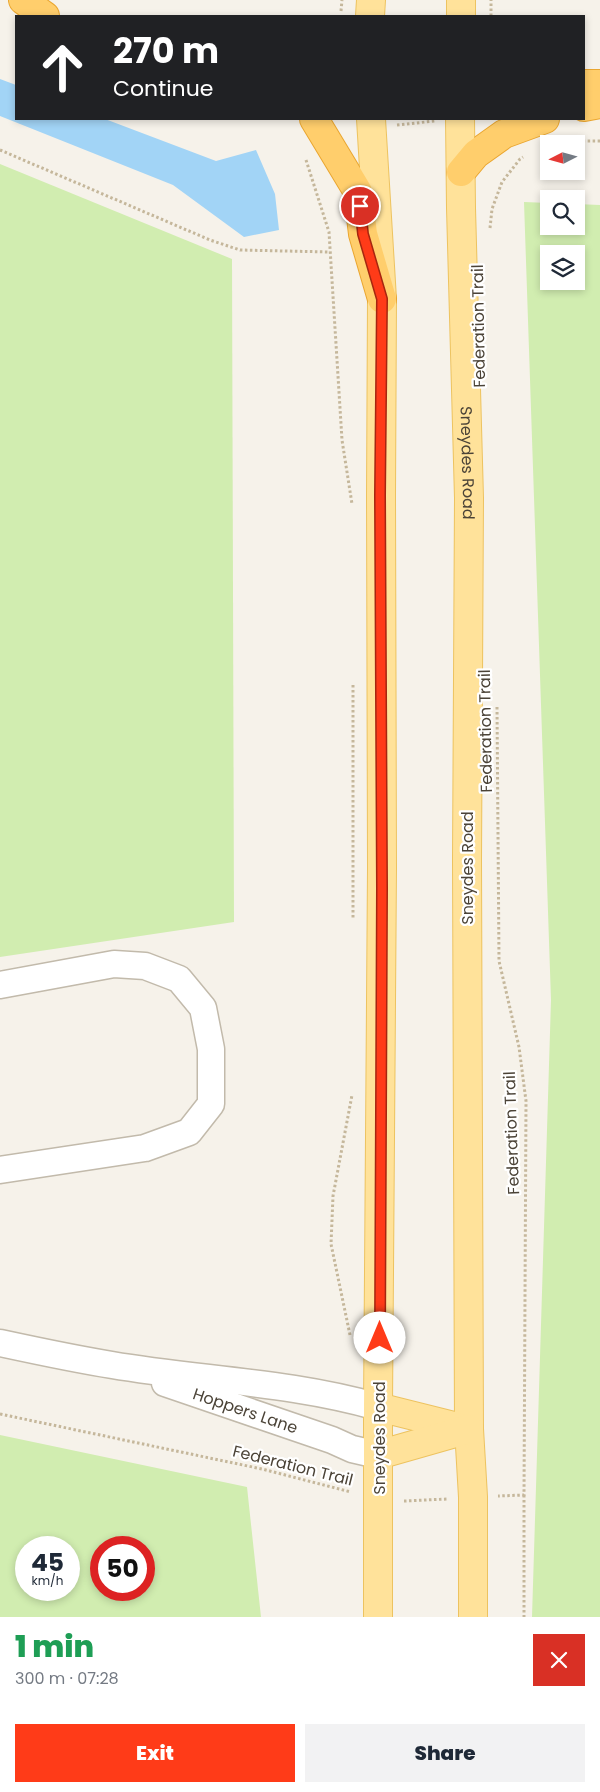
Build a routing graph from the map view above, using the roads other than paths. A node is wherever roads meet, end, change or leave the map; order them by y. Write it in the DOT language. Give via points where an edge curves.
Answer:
graph roads {
  1 [pos="23,0"];
  2 [pos="370,0"];
  3 [pos="461,0"];
  4 [pos="43,15"];
  5 [pos="370,15"];
  6 [pos="461,15"];
  7 [pos="585,84"];
  8 [pos="600,84"];
  9 [pos="600,104"];
  10 [pos="585,107"];
  11 [pos="371,120"];
  12 [pos="460,120"];
  13 [pos="542,120"];
  14 [pos="318,125"];
  15 [pos="461,172"];
  16 [pos="382,299"];
  17 [pos="0,985"];
  18 [pos="0,1170"];
  19 [pos="0,1343"];
  20 [pos="112,1365"];
  21 [pos="378,1407"];
  22 [pos="469,1429"];
  23 [pos="365,1452"];
  24 [pos="378,1617"];
  25 [pos="473,1617"];
  1 -- 4 [label="highway"];
  2 -- 5 [label="main road"];
  3 -- 6 [label="main road"];
  7 -- 8 [label="highway"];
  9 -- 10 [label="highway"];
  11 -- 16 [label="main road, Sneydes Road"];
  12 -- 15 [label="main road, Sneydes Road"];
  13 -- 15 [label="highway" via="504,134 476,154"];
  14 -- 16 [label="highway" via="358,192 363,234"];
  15 -- 22 [label="main road, Sneydes Road" via="469,498"];
  16 -- 21 [label="main road, Sneydes Road"];
  17 -- 18 [label="street" via="114,964 145,966 178,979 203,1008 212,1049 211,1104 189,1132 145,1148"];
  19 -- 20 [label="street, Hoppers Lane"];
  20 -- 21 [label="street, Hoppers Lane" via="334,1395"];
  20 -- 23 [label="street, Hoppers Lane"];
  21 -- 22 [label="main road"];
  21 -- 23 [label="main road, Sneydes Road"];
  22 -- 23 [label="main road"];
  22 -- 25 [label="main road, Sneydes Road" via="473,1497"];
  23 -- 24 [label="main road, Sneydes Road" via="366,1497"];
}
